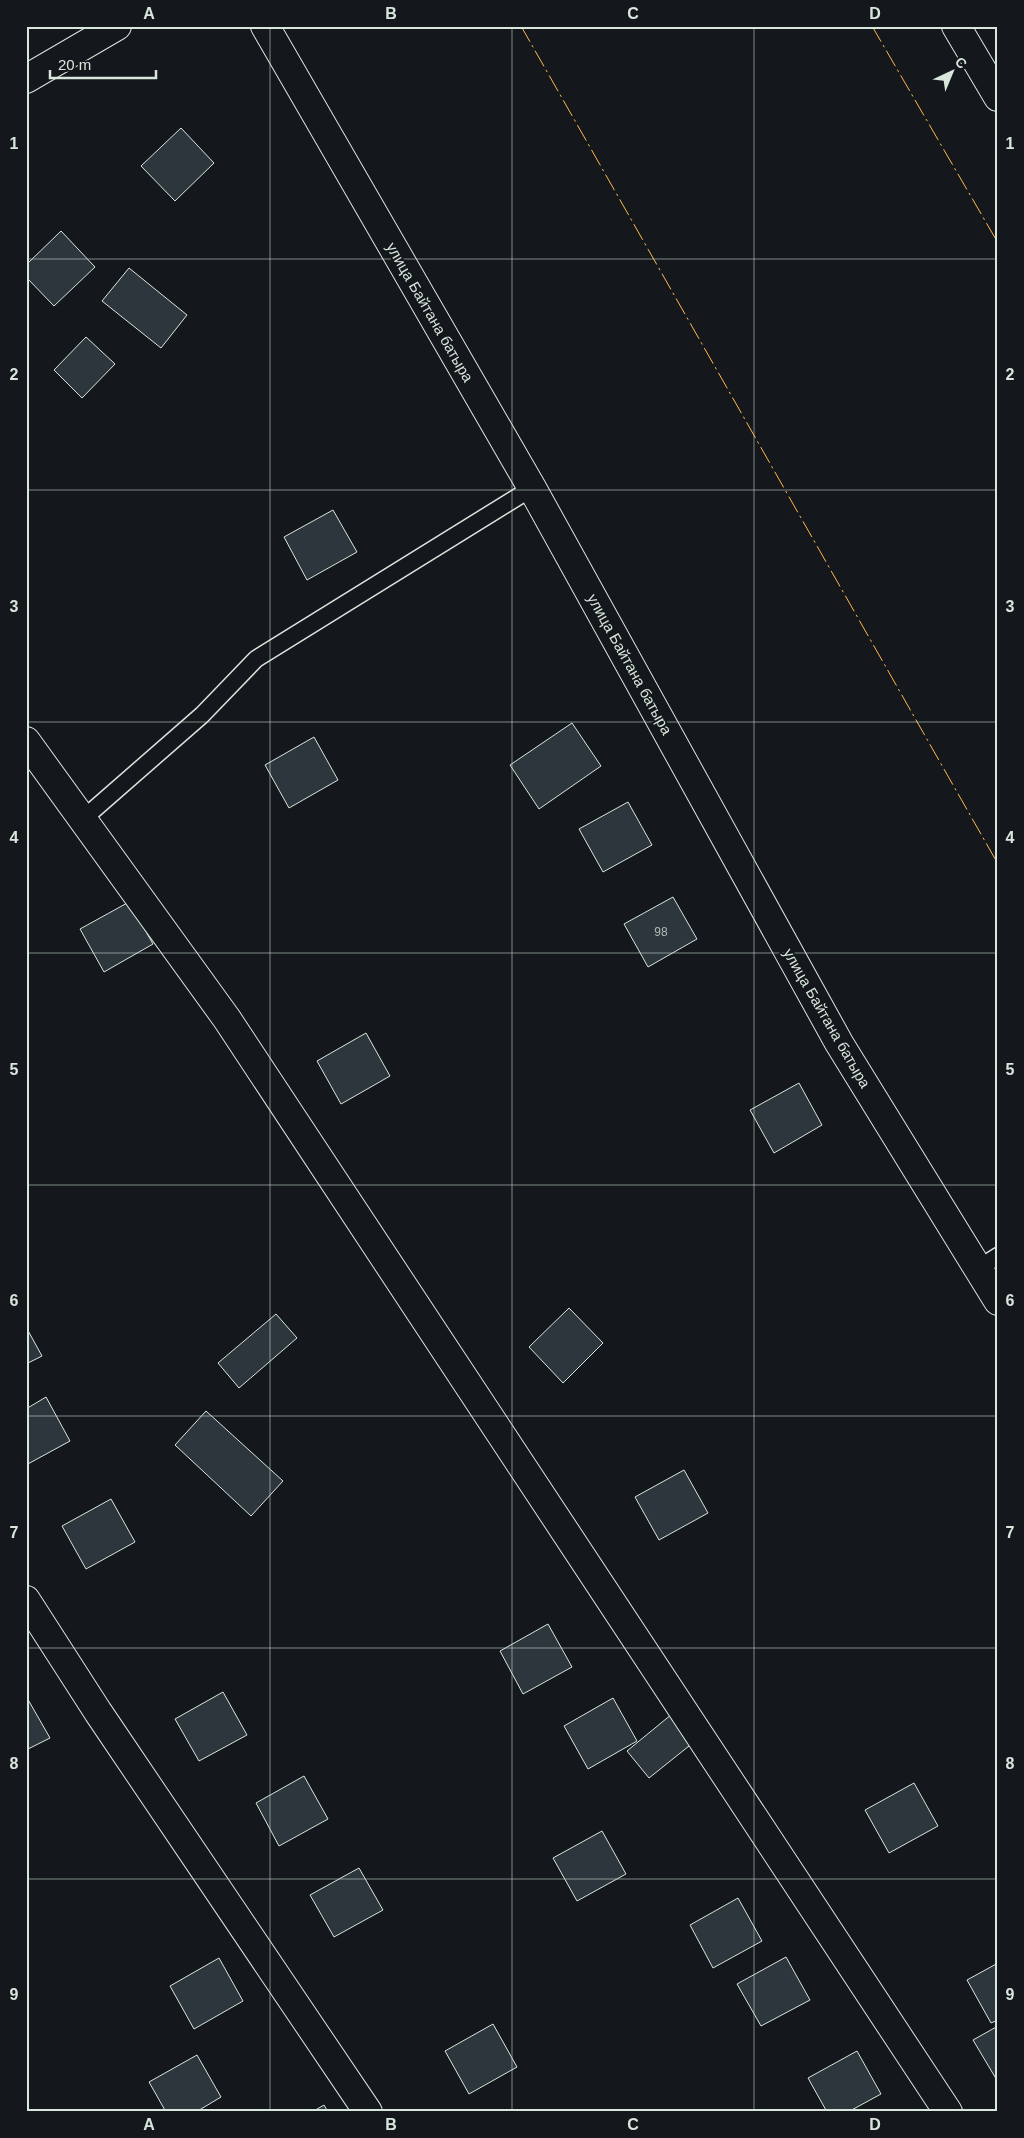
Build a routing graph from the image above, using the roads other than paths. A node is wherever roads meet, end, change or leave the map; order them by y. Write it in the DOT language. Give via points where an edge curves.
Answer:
graph roads {
  1 [pos="117,26"];
  2 [pos="264,26"];
  3 [pos="956,26"];
  4 [pos="26,78"];
  5 [pos="998,97"];
  6 [pos="532,488"];
  7 [pos="26,741"];
  8 [pos="83,820"];
  9 [pos="988,1262"];
  10 [pos="998,1300"];
  11 [pos="26,1600"];
  12 [pos="368,2112"];
  13 [pos="948,2112"];
  1 -- 4 [label="street"];
  2 -- 6 [label="street, улица Байтана батыра"];
  3 -- 5 [label="street"];
  6 -- 8 [label="lane" via="256,659 202,715"];
  6 -- 9 [label="street, улица Байтана батыра" via="840,1042"];
  7 -- 8 [label="street"];
  8 -- 13 [label="street" via="228,1019"];
  9 -- 10 [label="street, улица Байтана батыра"];
  11 -- 12 [label="street"];
}
